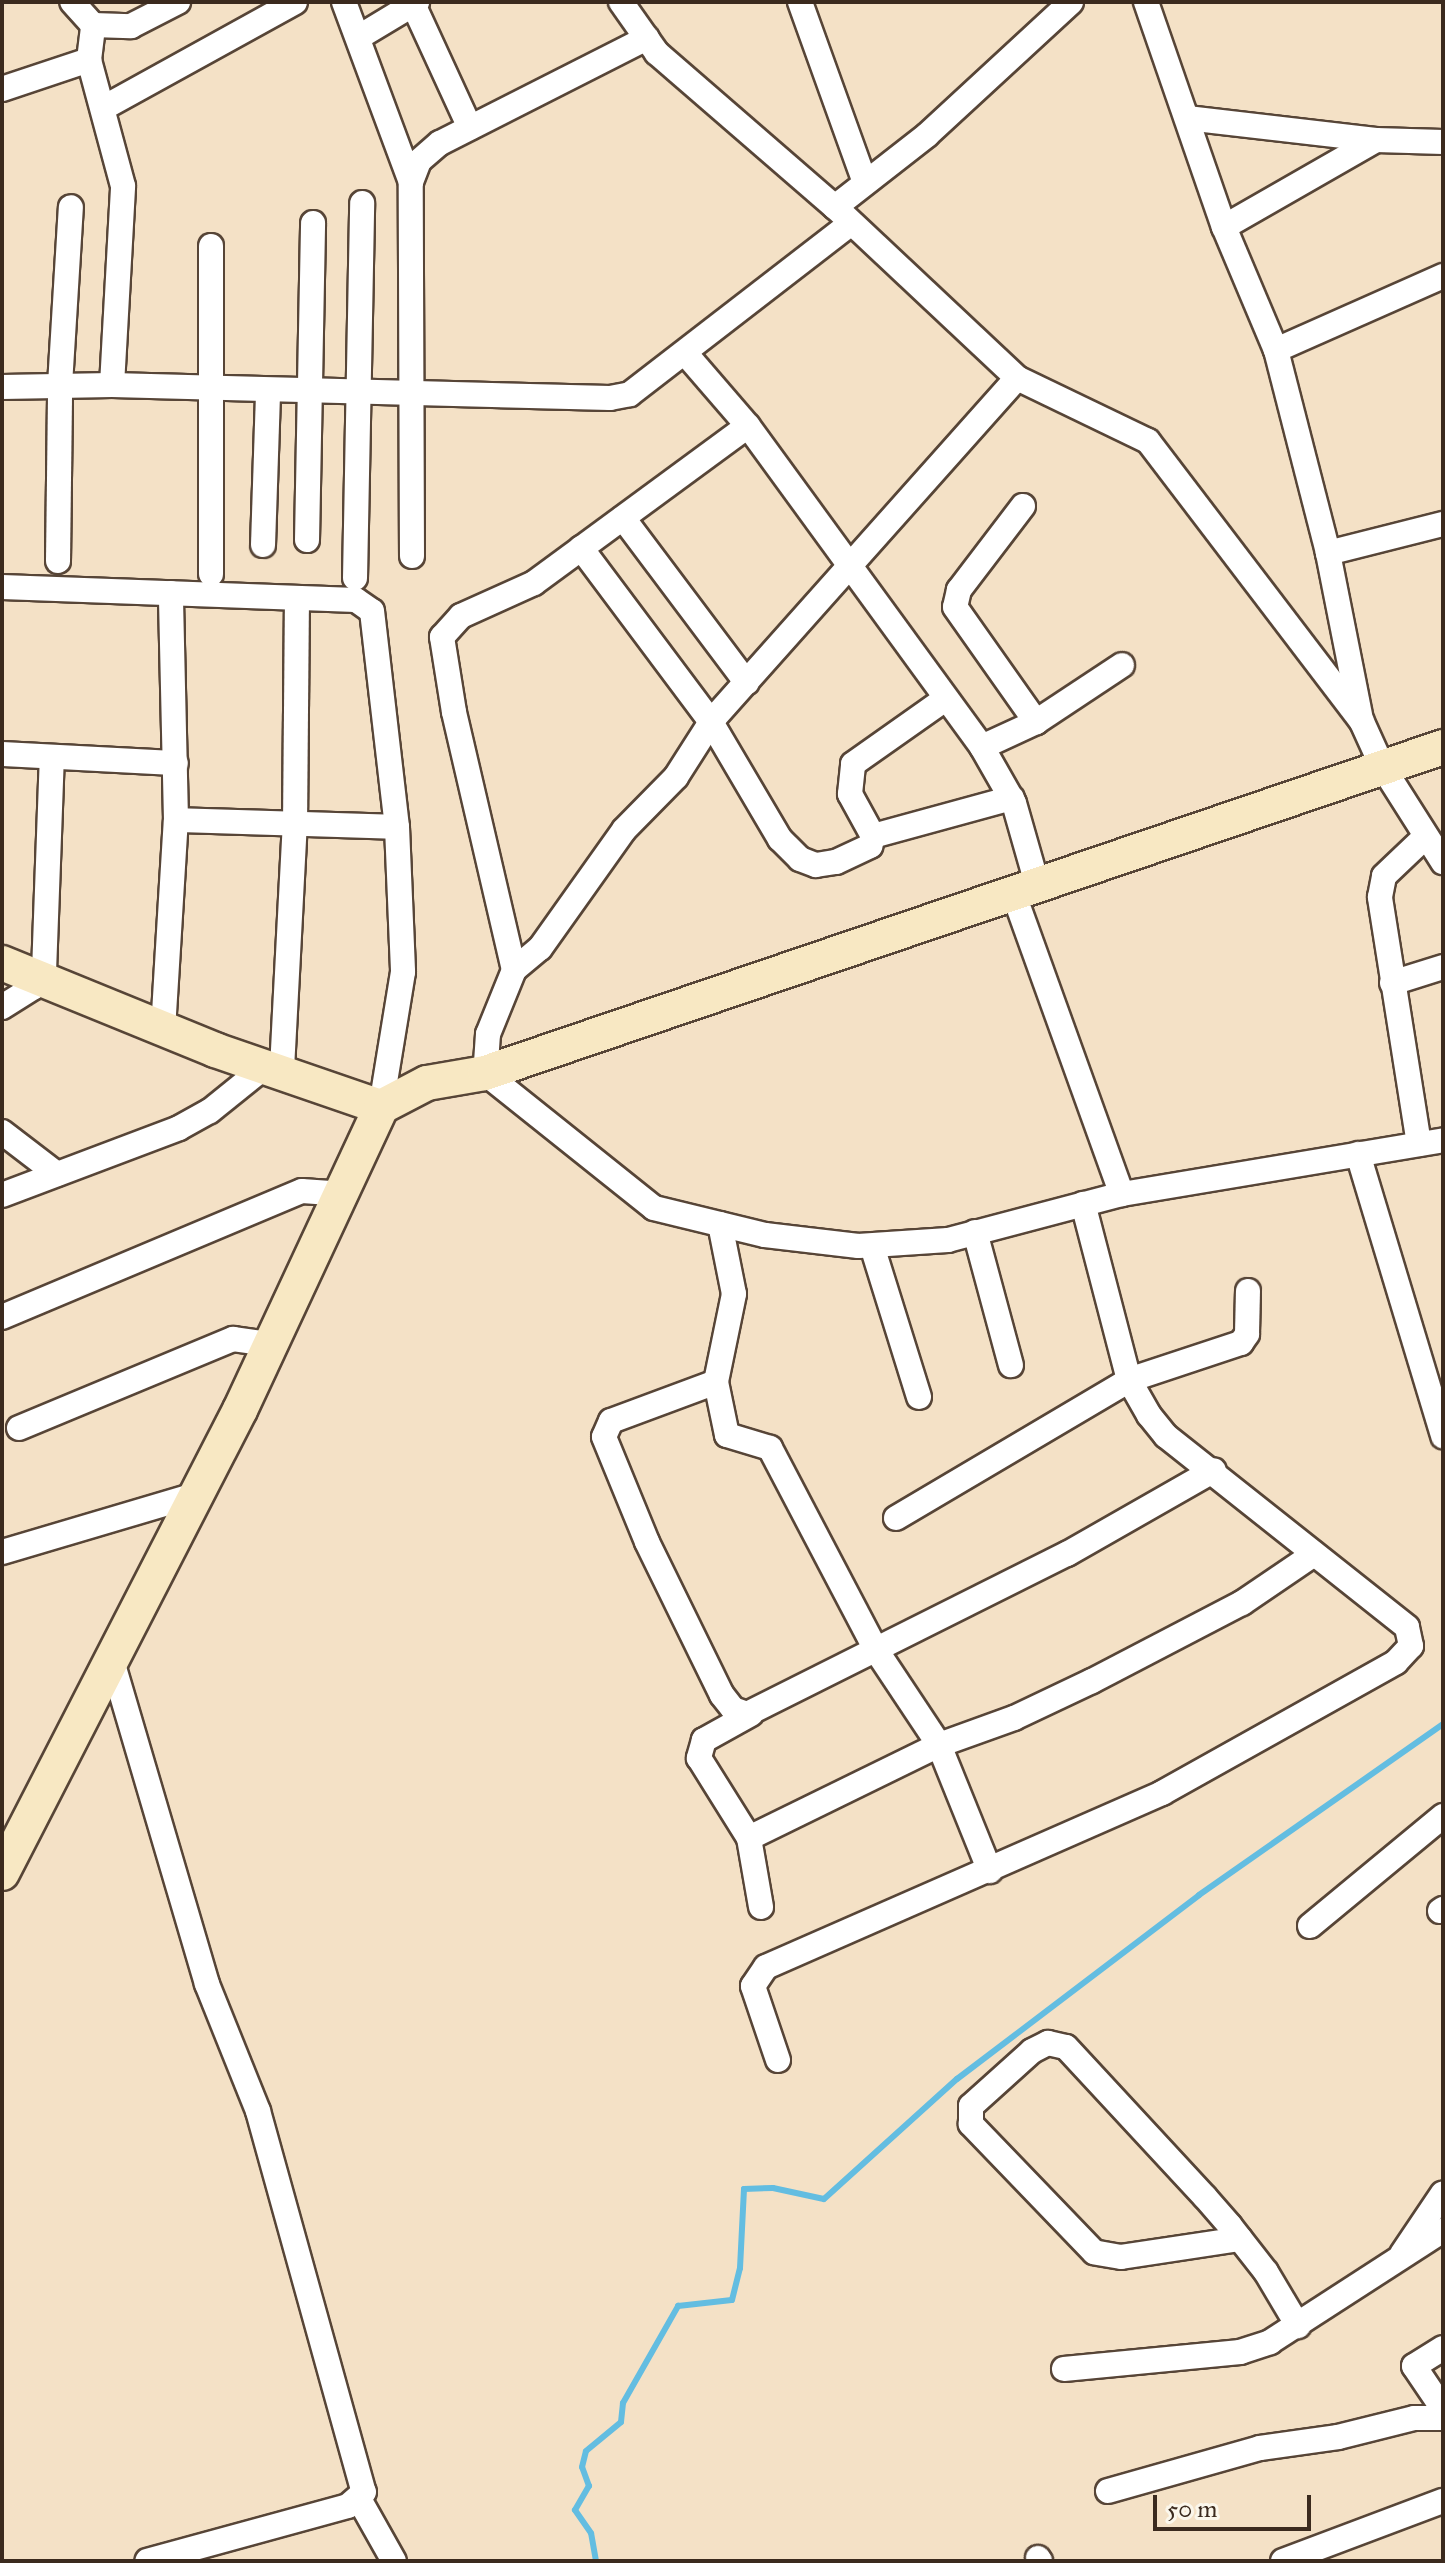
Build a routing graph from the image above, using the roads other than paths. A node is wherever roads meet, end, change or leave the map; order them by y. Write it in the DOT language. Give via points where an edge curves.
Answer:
graph roads {
  1 [pos="72,2"];
  2 [pos="178,2"];
  3 [pos="295,2"];
  4 [pos="344,2"];
  5 [pos="621,2"];
  6 [pos="800,2"];
  7 [pos="1071,2"];
  8 [pos="1146,2"];
  9 [pos="415,3"];
  10 [pos="93,25"];
  11 [pos="359,37"];
  12 [pos="647,38"];
  13 [pos="89,60"];
  14 [pos="2,89"];
  15 [pos="105,107"];
  16 [pos="1187,118"];
  17 [pos="470,128"];
  18 [pos="1376,140"];
  19 [pos="1443,142"];
  20 [pos="864,180"];
  21 [pos="411,182"];
  22 [pos="362,203"];
  23 [pos="71,207"];
  24 [pos="842,216"];
  25 [pos="313,223"];
  26 [pos="1224,227"];
  27 [pos="211,246"];
  28 [pos="1443,276"];
  29 [pos="1276,350"];
  30 [pos="685,353"];
  31 [pos="1017,378"];
  32 [pos="60,385"];
  33 [pos="112,385"];
  34 [pos="2,387"];
  35 [pos="211,389"];
  36 [pos="268,391"];
  37 [pos="412,391"];
  38 [pos="311,392"];
  39 [pos="360,393"];
  40 [pos="748,426"];
  41 [pos="1023,506"];
  42 [pos="623,518"];
  43 [pos="1443,524"];
  44 [pos="307,540"];
  45 [pos="263,545"];
  46 [pos="581,548"];
  47 [pos="1328,553"];
  48 [pos="412,556"];
  49 [pos="58,561"];
  50 [pos="852,567"];
  51 [pos="211,574"];
  52 [pos="355,578"];
  53 [pos="2,587"];
  54 [pos="171,593"];
  55 [pos="297,598"];
  56 [pos="1122,665"];
  57 [pos="747,683"];
  58 [pos="945,699"];
  59 [pos="711,722"];
  60 [pos="1036,722"];
  61 [pos="1362,722"];
  62 [pos="982,747"];
  63 [pos="1443,747"];
  64 [pos="2,754"];
  65 [pos="52,757"];
  66 [pos="176,763"];
  67 [pos="1382,766"];
  68 [pos="1012,798"];
  69 [pos="176,820"];
  70 [pos="295,825"];
  71 [pos="397,827"];
  72 [pos="873,836"];
  73 [pos="1425,837"];
  74 [pos="1443,862"];
  75 [pos="1025,888"];
  76 [pos="2,963"];
  77 [pos="1443,967"];
  78 [pos="514,970"];
  79 [pos="39,981"];
  80 [pos="1392,983"];
  81 [pos="2,1007"];
  82 [pos="163,1030"];
  83 [pos="275,1067"];
  84 [pos="485,1073"];
  85 [pos="381,1107"];
  86 [pos="2,1132"];
  87 [pos="1443,1140"];
  88 [pos="1419,1144"];
  89 [pos="1358,1154"];
  90 [pos="57,1174"];
  91 [pos="341,1194"];
  92 [pos="1122,1194"];
  93 [pos="2,1195"];
  94 [pos="1083,1204"];
  95 [pos="720,1224"];
  96 [pos="975,1232"];
  97 [pos="872,1246"];
  98 [pos="1248,1291"];
  99 [pos="2,1317"];
  100 [pos="270,1344"];
  101 [pos="1011,1365"];
  102 [pos="1129,1380"];
  103 [pos="716,1382"];
  104 [pos="919,1397"];
  105 [pos="19,1428"];
  106 [pos="1443,1436"];
  107 [pos="1214,1470"];
  108 [pos="198,1494"];
  109 [pos="896,1518"];
  110 [pos="2,1552"];
  111 [pos="1314,1554"];
  112 [pos="876,1650"];
  113 [pos="112,1661"];
  114 [pos="751,1714"];
  115 [pos="939,1745"];
  116 [pos="1443,1816"];
  117 [pos="749,1838"];
  118 [pos="990,1871"];
  119 [pos="2,1873"];
  120 [pos="761,1907"];
  121 [pos="1310,1926"];
  122 [pos="778,2060"];
  123 [pos="1443,2193"];
  124 [pos="1443,2230"];
  125 [pos="1240,2239"];
  126 [pos="1399,2259"];
  127 [pos="1298,2326"];
  128 [pos="1443,2348"];
  129 [pos="1064,2369"];
  130 [pos="1443,2409"];
  131 [pos="1443,2418"];
  132 [pos="1108,2491"];
  133 [pos="359,2499"];
  134 [pos="1443,2501"];
  135 [pos="147,2561"];
  136 [pos="394,2561"];
  137 [pos="1283,2561"];
  1 -- 10 [label="street"];
  2 -- 10 [label="street" via="131,26"];
  3 -- 15 [label="street"];
  4 -- 11 [label="street"];
  5 -- 12 [label="street"];
  6 -- 20 [label="street"];
  7 -- 20 [label="street" via="927,135"];
  8 -- 16 [label="street"];
  9 -- 11 [label="street"];
  9 -- 17 [label="street"];
  10 -- 13 [label="street"];
  11 -- 21 [label="street"];
  12 -- 17 [label="street"];
  12 -- 24 [label="street" via="657,53"];
  13 -- 14 [label="street"];
  13 -- 15 [label="street"];
  15 -- 33 [label="street" via="123,186"];
  16 -- 18 [label="street"];
  16 -- 26 [label="street"];
  17 -- 21 [label="street" via="427,153"];
  18 -- 19 [label="street"];
  18 -- 26 [label="street"];
  20 -- 24 [label="street"];
  21 -- 37 [label="street"];
  22 -- 39 [label="street"];
  23 -- 32 [label="street"];
  24 -- 30 [label="street"];
  24 -- 31 [label="street"];
  25 -- 38 [label="street"];
  26 -- 29 [label="street"];
  27 -- 35 [label="street"];
  28 -- 29 [label="street"];
  29 -- 47 [label="street"];
  30 -- 37 [label="street" via="654,380 610,398"];
  30 -- 40 [label="street"];
  31 -- 50 [label="street"];
  31 -- 61 [label="street" via="1148,441"];
  32 -- 33 [label="street"];
  32 -- 34 [label="street"];
  32 -- 49 [label="street"];
  33 -- 35 [label="street"];
  35 -- 36 [label="street"];
  35 -- 51 [label="street"];
  36 -- 38 [label="street"];
  36 -- 45 [label="street"];
  37 -- 39 [label="street"];
  37 -- 48 [label="street"];
  38 -- 39 [label="street"];
  38 -- 44 [label="street"];
  39 -- 52 [label="street"];
  40 -- 42 [label="street"];
  40 -- 50 [label="street"];
  41 -- 60 [label="street" via="959,590 955,607"];
  42 -- 46 [label="street"];
  42 -- 57 [label="street"];
  43 -- 47 [label="street"];
  46 -- 59 [label="street"];
  46 -- 78 [label="street" via="534,583 454,621 441,643"];
  47 -- 61 [label="street"];
  50 -- 57 [label="street"];
  50 -- 58 [label="street"];
  53 -- 54 [label="street"];
  54 -- 55 [label="street"];
  54 -- 66 [label="street"];
  55 -- 70 [label="street"];
  55 -- 71 [label="street" via="356,600 375,617"];
  56 -- 60 [label="street"];
  57 -- 59 [label="street"];
  58 -- 62 [label="street"];
  58 -- 72 [label="street" via="853,764 850,794"];
  59 -- 72 [label="street" via="780,839 800,859 816,865 836,862 870,846"];
  59 -- 78 [label="street" via="676,777 624,830 540,948"];
  60 -- 62 [label="street"];
  61 -- 67 [label="street"];
  62 -- 68 [label="street"];
  63 -- 67 [label="main road"];
  64 -- 65 [label="street"];
  65 -- 66 [label="street"];
  65 -- 79 [label="street" via="47,922"];
  66 -- 69 [label="street"];
  67 -- 73 [label="street"];
  67 -- 75 [label="main road"];
  68 -- 72 [label="street"];
  68 -- 75 [label="street"];
  69 -- 70 [label="street"];
  69 -- 82 [label="street"];
  70 -- 71 [label="street"];
  70 -- 83 [label="street"];
  71 -- 85 [label="street" via="403,972"];
  73 -- 74 [label="street"];
  73 -- 80 [label="street" via="1384,876"];
  75 -- 84 [label="main road"];
  75 -- 92 [label="street"];
  76 -- 79 [label="main road"];
  77 -- 80 [label="street"];
  78 -- 84 [label="street" via="488,1034"];
  79 -- 81 [label="street"];
  79 -- 82 [label="main road"];
  80 -- 88 [label="street"];
  82 -- 83 [label="main road"];
  83 -- 85 [label="main road"];
  83 -- 90 [label="street" via="179,1128"];
  84 -- 85 [label="main road" via="427,1083"];
  84 -- 95 [label="street" via="654,1208"];
  85 -- 91 [label="main road"];
  86 -- 90 [label="street"];
  87 -- 88 [label="street"];
  88 -- 89 [label="street"];
  89 -- 92 [label="street"];
  89 -- 106 [label="street"];
  90 -- 93 [label="street"];
  91 -- 99 [label="street" via="302,1191"];
  91 -- 100 [label="main road"];
  92 -- 94 [label="street"];
  94 -- 96 [label="street"];
  94 -- 102 [label="street"];
  95 -- 97 [label="street" via="765,1235"];
  95 -- 103 [label="street" via="734,1304"];
  96 -- 97 [label="street"];
  96 -- 101 [label="street"];
  97 -- 104 [label="street"];
  98 -- 102 [label="street" via="1248,1327 1241,1343"];
  100 -- 105 [label="street" via="243,1338 224,1342"];
  100 -- 108 [label="main road"];
  102 -- 107 [label="street" via="1166,1436"];
  102 -- 109 [label="street"];
  103 -- 112 [label="street" via="727,1435 770,1448"];
  103 -- 114 [label="street" via="611,1421 604,1437 647,1542 722,1695 733,1709"];
  107 -- 111 [label="street"];
  107 -- 112 [label="street" via="1067,1554"];
  108 -- 110 [label="street"];
  108 -- 113 [label="main road"];
  111 -- 115 [label="street" via="1242,1603 1092,1681 1014,1718"];
  111 -- 118 [label="street" via="1407,1627 1411,1646 1405,1655 1162,1793"];
  112 -- 114 [label="street"];
  112 -- 115 [label="street"];
  113 -- 119 [label="main road"];
  113 -- 133 [label="street" via="207,1984 258,2111 359,2467 364,2492"];
  114 -- 117 [label="street" via="704,1740 699,1758"];
  115 -- 117 [label="street"];
  115 -- 118 [label="street"];
  116 -- 121 [label="street"];
  117 -- 120 [label="street"];
  118 -- 122 [label="street" via="758,1973 753,1986"];
  123 -- 126 [label="street"];
  124 -- 126 [label="street"];
  125 -- 125 [label="street" via="1063,2045 1048,2043 1032,2051 971,2106 971,2124 1094,2252 1121,2257"];
  125 -- 127 [label="street"];
  126 -- 127 [label="street"];
  127 -- 129 [label="street" via="1240,2352"];
  128 -- 130 [label="street" via="1414,2366"];
  131 -- 132 [label="street" via="1414,2418 1338,2437 1260,2448"];
  133 -- 135 [label="street"];
  133 -- 136 [label="street"];
  134 -- 137 [label="street"];
}
